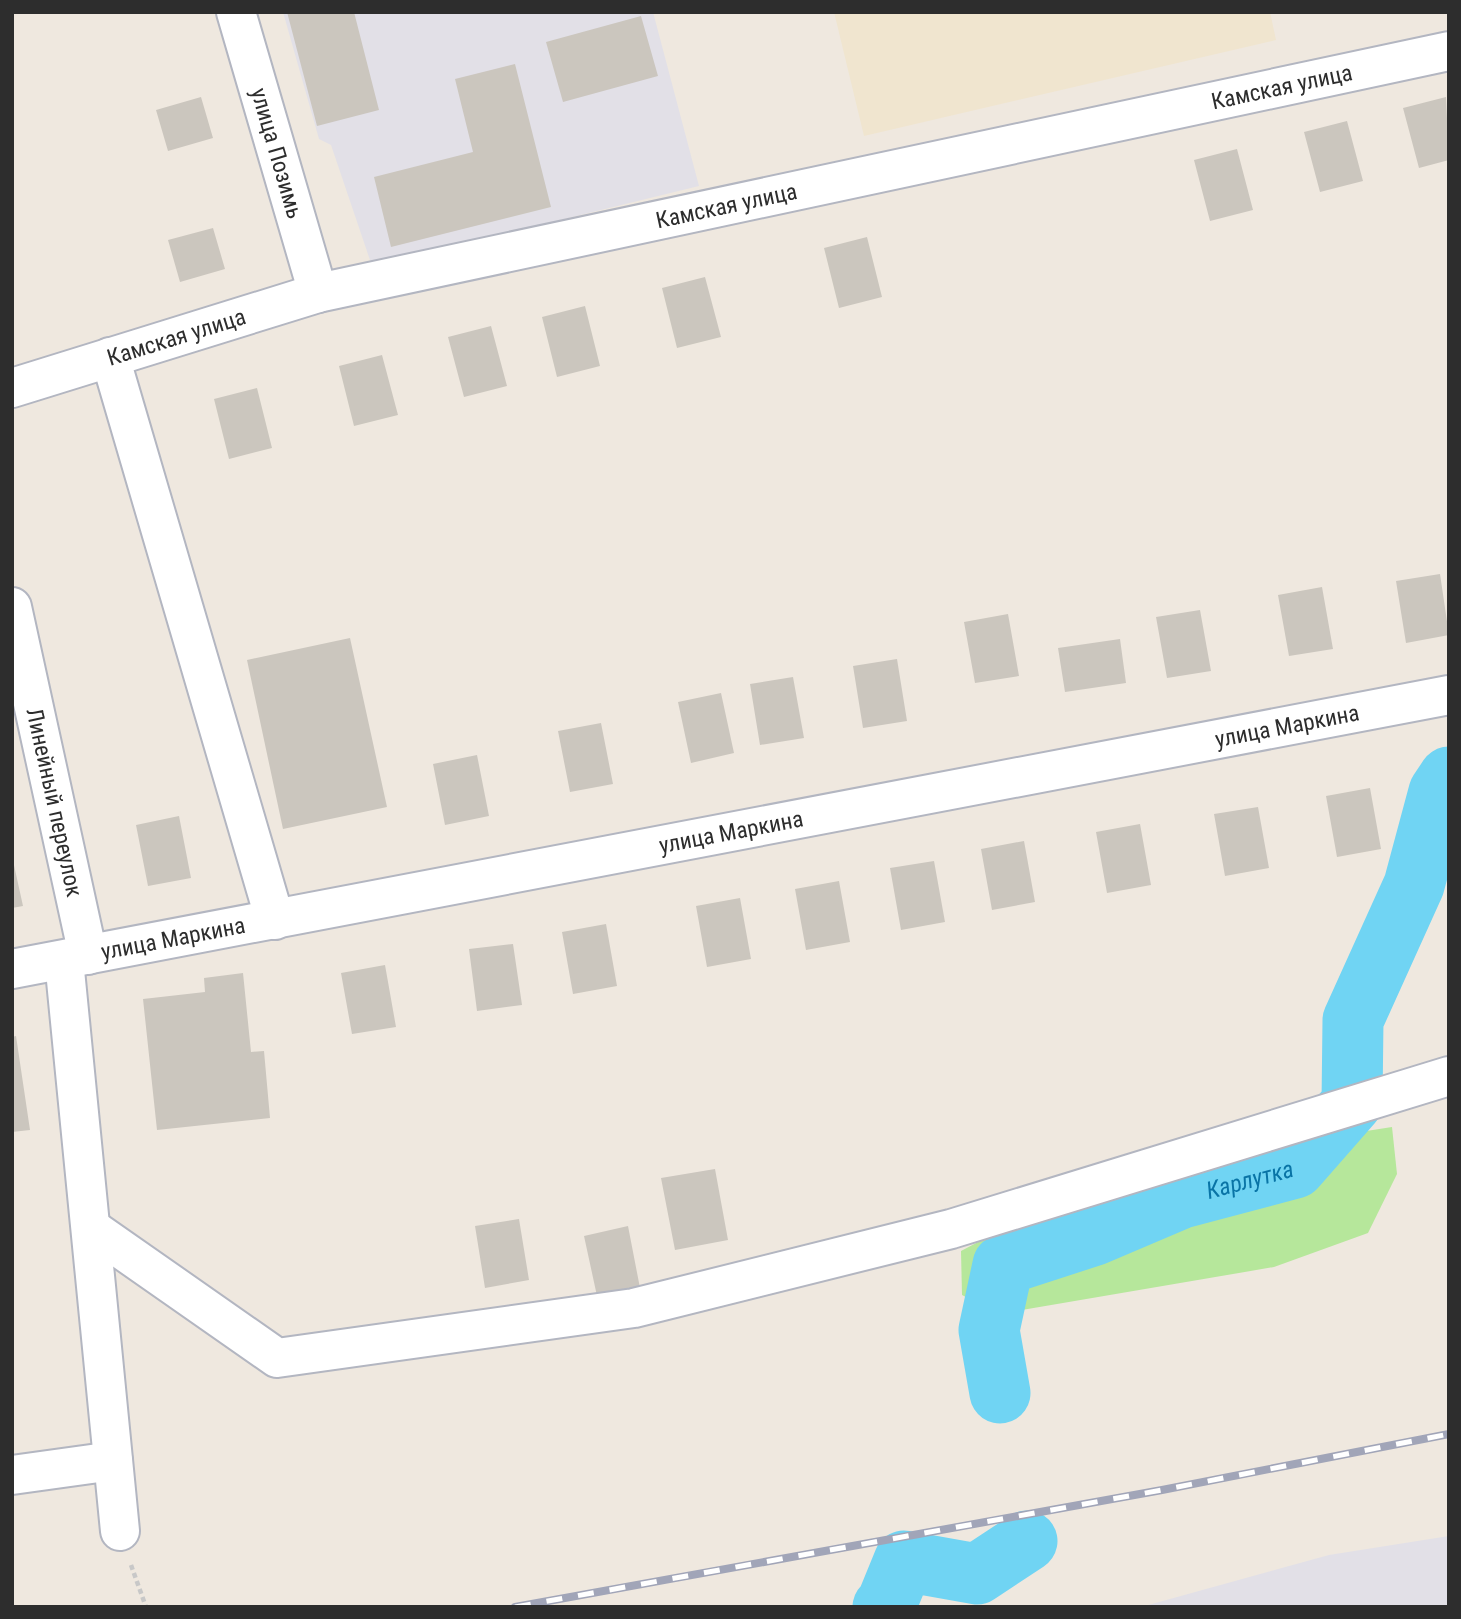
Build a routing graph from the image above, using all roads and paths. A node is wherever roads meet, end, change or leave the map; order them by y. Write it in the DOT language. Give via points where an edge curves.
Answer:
graph roads {
  1 [pos="236,12"];
  2 [pos="1449,51"];
  3 [pos="318,293"];
  4 [pos="110,357"];
  5 [pos="12,388"];
  6 [pos="12,607"];
  7 [pos="1449,695"];
  8 [pos="275,920"];
  9 [pos="76,958"];
  10 [pos="12,969"];
  11 [pos="1449,1076"];
  12 [pos="91,1228"];
  13 [pos="113,1461"];
  14 [pos="12,1475"];
  15 [pos="120,1531"];
  16 [pos="146,1607"];
  1 -- 3 [label="street, улица Позимь"];
  2 -- 3 [label="street, Камская улица"];
  3 -- 4 [label="street, Камская улица"];
  4 -- 5 [label="street, Камская улица"];
  4 -- 8 [label="street"];
  6 -- 9 [label="street, Линейный переулок"];
  7 -- 8 [label="street, улица Маркина"];
  8 -- 9 [label="street, улица Маркина"];
  9 -- 10 [label="street, улица Маркина"];
  9 -- 12 [label="street, Линейный переулок"];
  11 -- 12 [label="street" via="951,1229 634,1308 277,1358"];
  12 -- 13 [label="street, Линейный переулок"];
  13 -- 14 [label="street"];
  13 -- 15 [label="street, Линейный переулок"];
  15 -- 16 [label="path"];
}
